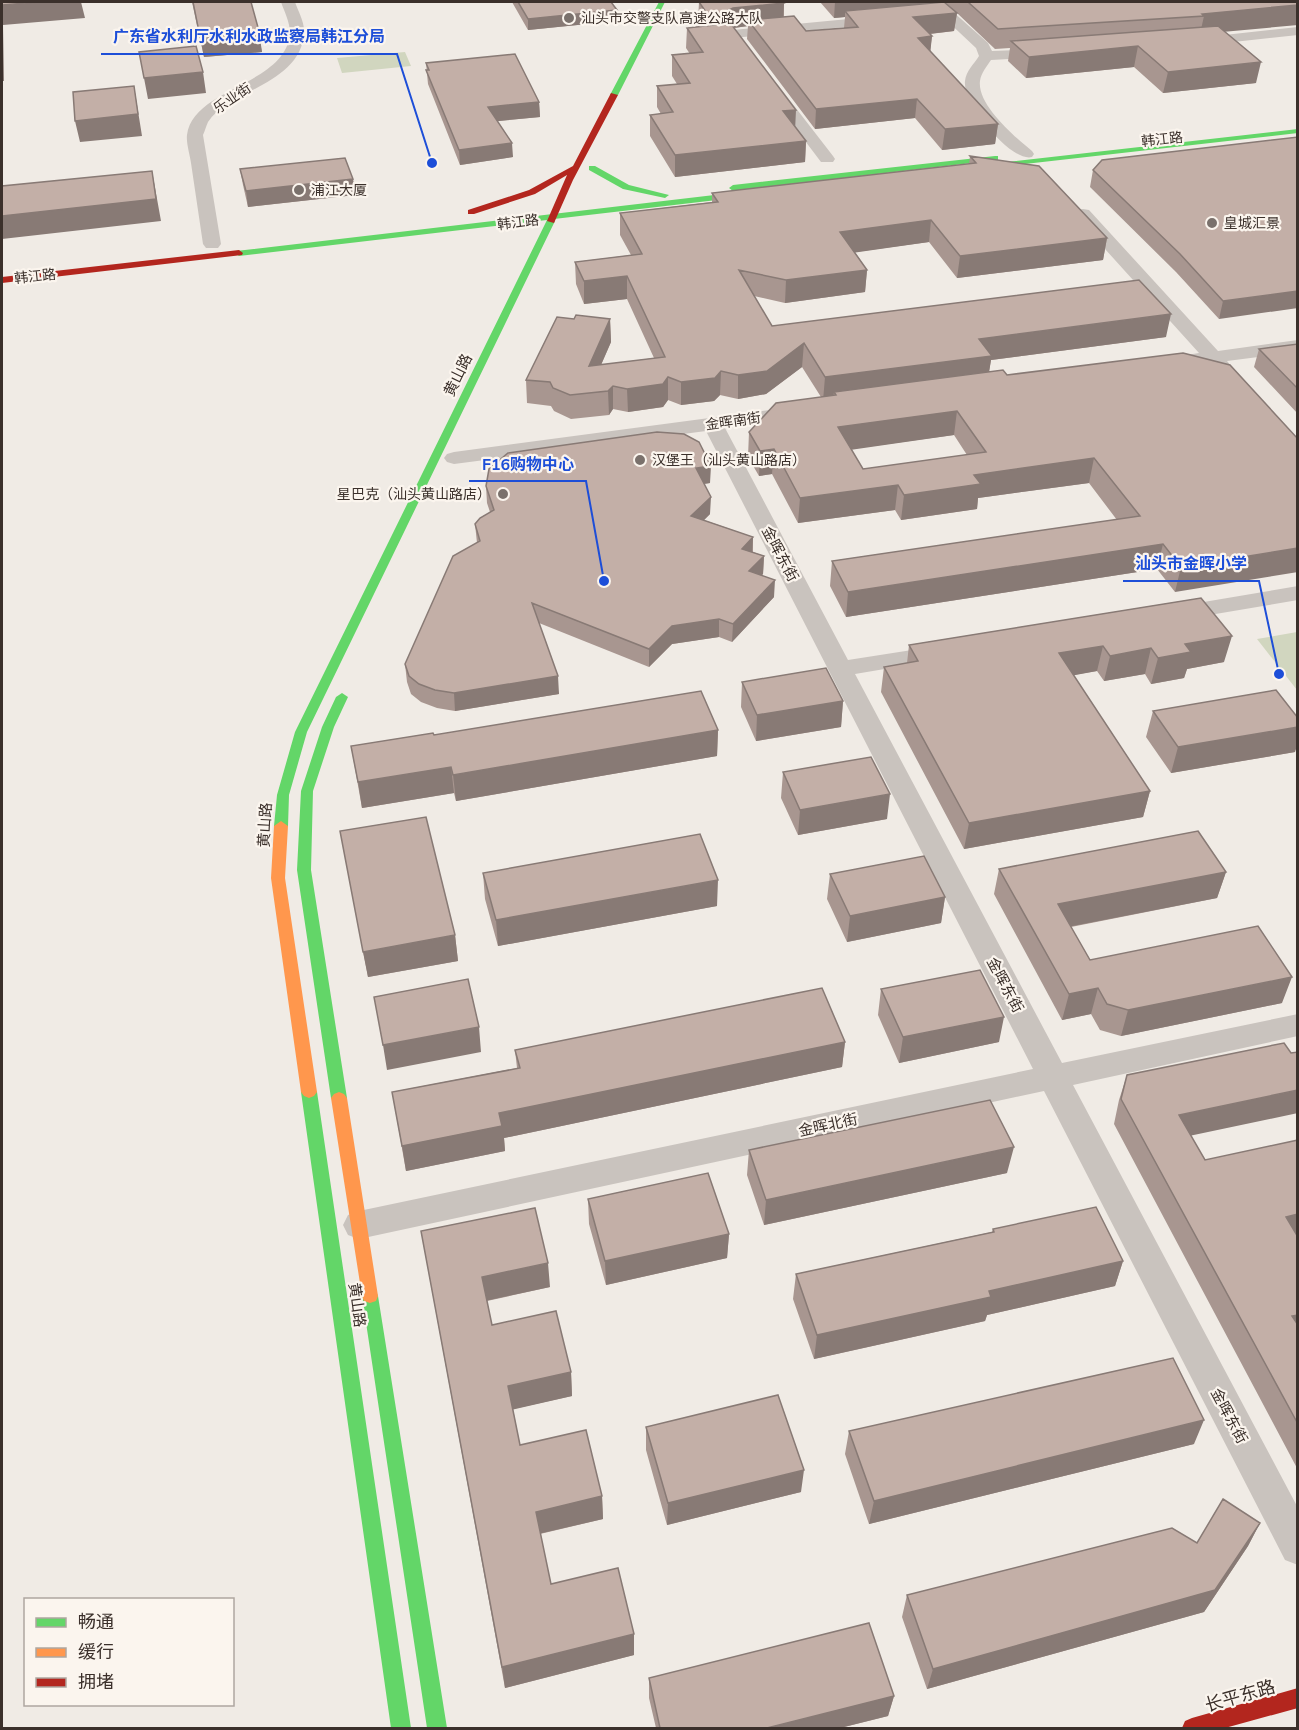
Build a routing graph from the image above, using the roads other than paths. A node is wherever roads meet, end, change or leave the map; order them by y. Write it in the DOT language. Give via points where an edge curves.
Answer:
graph roads {
  1 [pos="288,2"];
  2 [pos="662,2"];
  3 [pos="677,2"];
  4 [pos="934,2"];
  5 [pos="947,13"];
  6 [pos="923,16"];
  7 [pos="900,18"];
  8 [pos="1298,31"];
  9 [pos="1177,44"];
  10 [pos="746,52"];
  11 [pos="1065,52"];
  12 [pos="986,56"];
  13 [pos="766,79"];
  14 [pos="1298,124"];
  15 [pos="1298,131"];
  16 [pos="608,137"];
  17 [pos="1030,157"];
  18 [pos="827,159"];
  19 [pos="576,167"];
  20 [pos="592,168"];
  21 [pos="1049,177"];
  22 [pos="665,195"];
  23 [pos="1072,203"];
  24 [pos="634,208"];
  25 [pos="572,211"];
  26 [pos="554,212"];
  27 [pos="445,224"];
  28 [pos="580,229"];
  29 [pos="506,237"];
  30 [pos="521,243"];
  31 [pos="212,244"];
  32 [pos="537,252"];
  33 [pos="2,267"];
  34 [pos="2,280"];
  35 [pos="1298,346"];
  36 [pos="1212,357"];
  37 [pos="1154,365"];
  38 [pos="1235,382"];
  39 [pos="817,410"];
  40 [pos="712,423"];
  41 [pos="454,458"];
  42 [pos="1298,593"];
  43 [pos="1157,616"];
  44 [pos="969,648"];
  45 [pos="840,669"];
  46 [pos="348,683"];
  47 [pos="1298,1025"];
  48 [pos="1053,1077"];
  49 [pos="359,1225"];
  50 [pos="1298,1547"];
  51 [pos="1298,1698"];
  52 [pos="401,1728"];
  53 [pos="437,1728"];
  54 [pos="1192,1728"];
  1 -- 31 [label="street, 乐业街" via="297,32 286,60 218,106 202,120 195,135"];
  2 -- 19 [label="street, 黄山路"];
  3 -- 16 [label="street"];
  4 -- 5 [label="street"];
  5 -- 6 [label="street"];
  5 -- 12 [label="street" via="982,46"];
  7 -- 10 [label="street" via="733,34"];
  8 -- 9 [label="street"];
  11 -- 12 [label="street"];
  12 -- 17 [label="street" via="971,86 985,115"];
  13 -- 18 [label="street"];
  14 -- 17 [label="street, 韩江路"];
  15 -- 17 [label="street, 韩江路"];
  17 -- 21 [label="street"];
  17 -- 22 [label="street, 韩江路"];
  17 -- 24 [label="street, 韩江路"];
  19 -- 26 [label="street, 黄山路"];
  19 -- 27 [label="street" via="532,192"];
  20 -- 22 [label="street" via="625,187"];
  22 -- 25 [label="street, 韩江路"];
  23 -- 36 [label="street"];
  24 -- 25 [label="street, 韩江路"];
  24 -- 28 [label="street"];
  25 -- 26 [label="street, 韩江路"];
  26 -- 27 [label="street, 韩江路"];
  26 -- 32 [label="street, 黄山路"];
  27 -- 29 [label="street"];
  27 -- 31 [label="street, 韩江路"];
  27 -- 34 [label="street, 韩江路"];
  30 -- 32 [label="street"];
  31 -- 33 [label="street, 韩江路"];
  32 -- 52 [label="street, 黄山路" via="302,732 283,795 278,878"];
  35 -- 36 [label="street"];
  36 -- 37 [label="street"];
  36 -- 38 [label="street"];
  39 -- 40 [label="street, 金晖南街"];
  40 -- 41 [label="street, 金晖南街"];
  40 -- 45 [label="street, 金晖东街"];
  42 -- 43 [label="street"];
  44 -- 45 [label="street"];
  45 -- 48 [label="street, 金晖东街"];
  46 -- 49 [label="street, 黄山路" via="328,727 307,791 304,870"];
  47 -- 48 [label="street, 金晖北街"];
  48 -- 49 [label="street, 金晖北街"];
  48 -- 50 [label="street, 金晖东街"];
  49 -- 53 [label="street, 黄山路"];
  51 -- 54 [label="street, 长平东路"];
}
